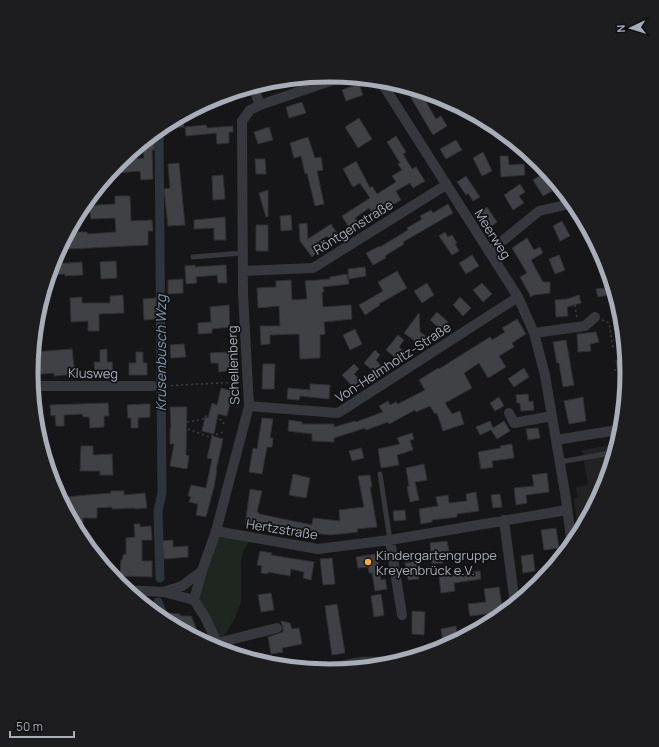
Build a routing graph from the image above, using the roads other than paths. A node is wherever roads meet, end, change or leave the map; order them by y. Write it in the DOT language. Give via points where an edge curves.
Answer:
graph roads {
  1 [pos="326,82"];
  2 [pos="385,88"];
  3 [pos="255,92"];
  4 [pos="260,104"];
  5 [pos="446,185"];
  6 [pos="567,205"];
  7 [pos="489,252"];
  8 [pos="243,253"];
  9 [pos="193,257"];
  10 [pos="243,272"];
  11 [pos="518,297"];
  12 [pos="595,317"];
  13 [pos="534,333"];
  14 [pos="39,386"];
  15 [pos="154,386"];
  16 [pos="249,406"];
  17 [pos="509,413"];
  18 [pos="552,416"];
  19 [pos="615,430"];
  20 [pos="556,440"];
  21 [pos="610,453"];
  22 [pos="560,462"];
  23 [pos="380,474"];
  24 [pos="567,510"];
  25 [pos="504,520"];
  26 [pos="216,531"];
  27 [pos="571,537"];
  28 [pos="390,540"];
  29 [pos="202,571"];
  30 [pos="134,590"];
  31 [pos="164,592"];
  32 [pos="194,600"];
  33 [pos="514,600"];
  34 [pos="402,615"];
  35 [pos="277,628"];
  36 [pos="217,642"];
  37 [pos="224,645"];
  1 -- 4 [label="street"];
  2 -- 5 [label="street, Meerweg"];
  3 -- 4 [label="street"];
  4 -- 8 [label="street, Schellenberg" via="250,110 242,121"];
  5 -- 7 [label="street, Meerweg"];
  5 -- 10 [label="street, Röntgenstraße" via="313,268"];
  6 -- 7 [label="street" via="539,211"];
  7 -- 11 [label="street, Meerweg"];
  8 -- 9 [label="lane"];
  8 -- 10 [label="street, Schellenberg"];
  10 -- 16 [label="street, Schellenberg"];
  11 -- 13 [label="street, Meerweg"];
  11 -- 16 [label="street, Von-Helmholtz-Straße" via="338,413"];
  12 -- 13 [label="street" via="585,326"];
  13 -- 18 [label="street, Meerweg"];
  14 -- 15 [label="street, Klusweg"];
  16 -- 26 [label="street, Schellenberg"];
  17 -- 18 [label="street" via="514,423"];
  18 -- 20 [label="street, Meerweg"];
  19 -- 20 [label="street"];
  20 -- 22 [label="street, Meerweg"];
  21 -- 22 [label="lane"];
  22 -- 24 [label="street, Meerweg"];
  23 -- 28 [label="lane"];
  24 -- 25 [label="street, Hertzstraße"];
  24 -- 27 [label="street, Meerweg"];
  25 -- 28 [label="street, Hertzstraße"];
  25 -- 33 [label="street"];
  26 -- 28 [label="street, Hertzstraße" via="318,549"];
  26 -- 29 [label="street, Schellenberg"];
  28 -- 34 [label="street"];
  29 -- 31 [label="street" via="182,586"];
  29 -- 32 [label="street, Schellenberg"];
  30 -- 31 [label="street"];
  31 -- 32 [label="street"];
  32 -- 36 [label="street"];
  35 -- 37 [label="street"];
}
